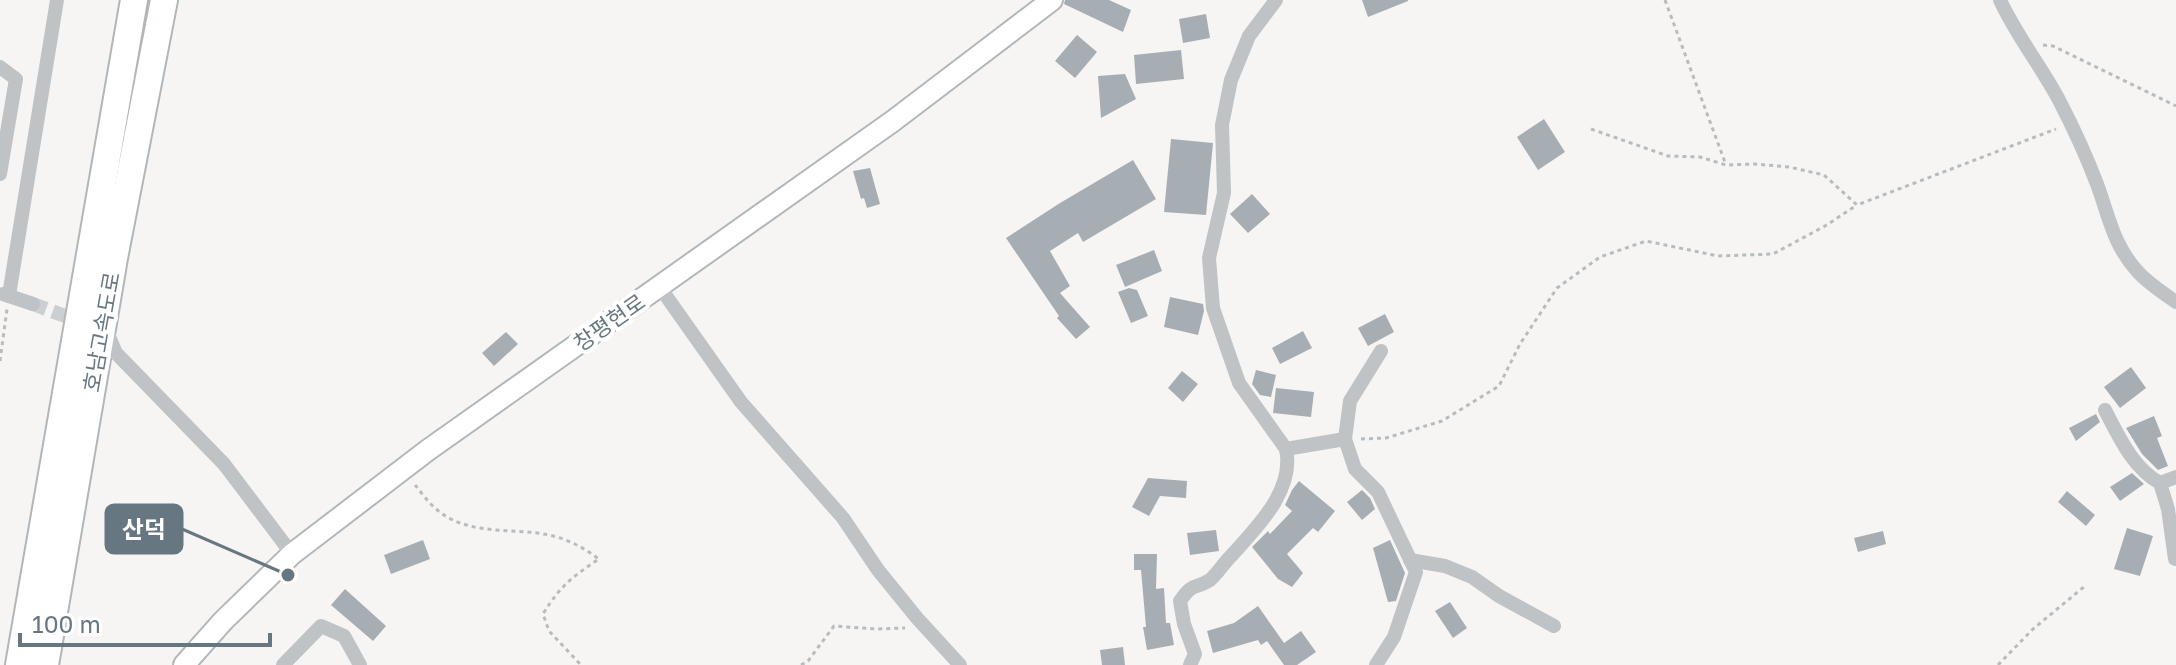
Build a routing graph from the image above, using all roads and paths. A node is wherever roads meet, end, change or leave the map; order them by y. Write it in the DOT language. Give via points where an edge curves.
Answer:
graph roads {
  1 [pos="57,0"];
  2 [pos="134,0"];
  3 [pos="164,0"];
  4 [pos="1052,0"];
  5 [pos="1276,0"];
  6 [pos="1665,0"];
  7 [pos="2000,0"];
  8 [pos="2023,42"];
  9 [pos="0,67"];
  10 [pos="2176,106"];
  11 [pos="2071,124"];
  12 [pos="1591,129"];
  13 [pos="1726,165"];
  14 [pos="0,174"];
  15 [pos="1857,205"];
  16 [pos="659,286"];
  17 [pos="4,294"];
  18 [pos="2176,302"];
  19 [pos="33,304"];
  20 [pos="107,332"];
  21 [pos="1381,351"];
  22 [pos="0,361"];
  23 [pos="2105,410"];
  24 [pos="1345,439"];
  25 [pos="1286,449"];
  26 [pos="402,470"];
  27 [pos="2176,477"];
  28 [pos="2160,483"];
  29 [pos="292,554"];
  30 [pos="2175,559"];
  31 [pos="1410,560"];
  32 [pos="2085,586"];
  33 [pos="1554,626"];
  34 [pos="925,627"];
  35 [pos="19,665"];
  36 [pos="45,665"];
  37 [pos="184,665"];
  38 [pos="283,665"];
  39 [pos="360,665"];
  40 [pos="581,665"];
  41 [pos="801,665"];
  42 [pos="960,665"];
  43 [pos="1190,665"];
  44 [pos="1376,665"];
  45 [pos="1998,665"];
  1 -- 17 [label="street"];
  2 -- 35 [label="highway, 호남고속도로"];
  3 -- 36 [label="highway, 호남고속도로"];
  4 -- 16 [label="main road, 창평현로" via="893,121"];
  5 -- 25 [label="street" via="1249,36 1231,80 1222,125 1224,193 1209,258 1213,308 1239,383"];
  6 -- 13 [label="path"];
  7 -- 8 [label="street"];
  8 -- 10 [label="path" via="2053,46"];
  8 -- 11 [label="street"];
  9 -- 14 [label="street" via="16,79"];
  11 -- 15 [label="path"];
  11 -- 18 [label="street" via="2121,250 2138,272"];
  12 -- 13 [label="path" via="1668,156"];
  13 -- 15 [label="path" via="1789,167 1824,175"];
  15 -- 24 [label="path" via="1773,254 1718,256 1646,241 1600,257 1557,288 1499,386 1442,421 1386,438"];
  16 -- 26 [label="main road, 창평현로"];
  16 -- 34 [label="street" via="741,402 843,518"];
  17 -- 19 [label="street"];
  17 -- 22 [label="path"];
  20 -- 29 [label="street" via="116,353 224,464"];
  21 -- 24 [label="street" via="1350,401"];
  23 -- 28 [label="street" via="2125,447"];
  24 -- 25 [label="street"];
  24 -- 31 [label="street" via="1355,469 1378,492"];
  25 -- 43 [label="street" via="1288,462 1278,496 1262,521 1210,579 1189,587 1180,601 1195,654"];
  26 -- 29 [label="main road, 창평현로"];
  26 -- 40 [label="path" via="437,510 456,520 481,529 549,534 580,545 599,559 570,578 543,614 549,631"];
  27 -- 28 [label="street"];
  28 -- 30 [label="street"];
  29 -- 37 [label="main road, 창평현로"];
  31 -- 33 [label="street" via="1472,577"];
  31 -- 44 [label="street" via="1416,572 1394,637"];
  32 -- 45 [label="path"];
  34 -- 41 [label="path" via="834,626"];
  34 -- 42 [label="street"];
  38 -- 39 [label="street" via="321,626 344,636"];
}
